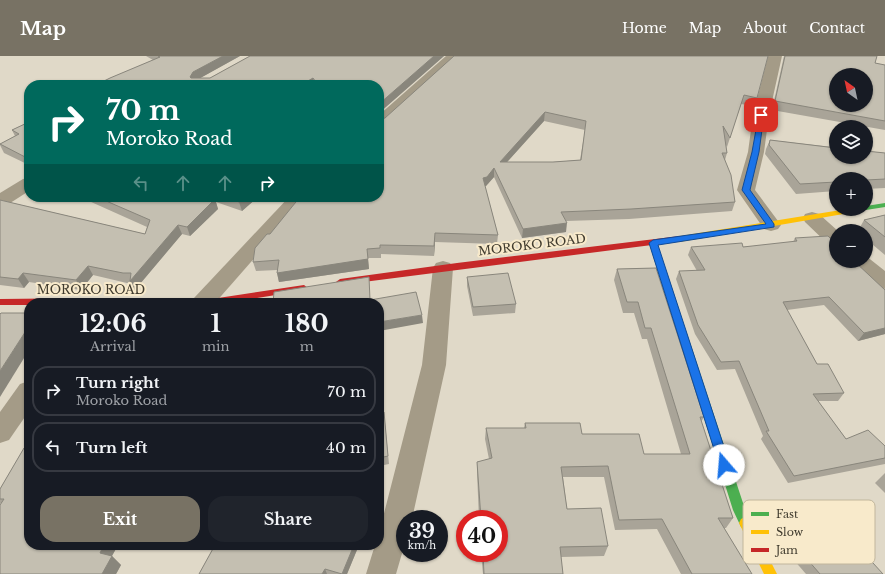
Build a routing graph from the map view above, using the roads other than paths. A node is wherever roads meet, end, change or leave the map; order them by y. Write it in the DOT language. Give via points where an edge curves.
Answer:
graph roads {
  1 [pos="454,56"];
  2 [pos="775,56"];
  3 [pos="384,119"];
  4 [pos="24,186"];
  5 [pos="0,201"];
  6 [pos="295,202"];
  7 [pos="885,204"];
  8 [pos="873,207"];
  9 [pos="829,215"];
  10 [pos="812,218"];
  11 [pos="771,225"];
  12 [pos="829,234"];
  13 [pos="653,243"];
  14 [pos="442,268"];
  15 [pos="869,268"];
  16 [pos="885,282"];
  17 [pos="334,283"];
  18 [pos="311,286"];
  19 [pos="209,298"];
  20 [pos="235,298"];
  21 [pos="0,302"];
  22 [pos="24,302"];
  23 [pos="24,398"];
  24 [pos="0,432"];
  25 [pos="743,518"];
  26 [pos="765,564"];
  27 [pos="381,574"];
  28 [pos="770,574"];
  1 -- 3 [label="street"];
  2 -- 11 [label="street" via="746,190"];
  4 -- 5 [label="street"];
  6 -- 19 [label="street"];
  7 -- 8 [label="street"];
  9 -- 10 [label="street, MOROKO ROAD"];
  10 -- 11 [label="street, MOROKO ROAD"];
  10 -- 12 [label="street"];
  11 -- 13 [label="street, MOROKO ROAD"];
  13 -- 14 [label="street, MOROKO ROAD"];
  13 -- 25 [label="street"];
  14 -- 17 [label="street, MOROKO ROAD"];
  14 -- 27 [label="street" via="434,365 397,521"];
  15 -- 16 [label="street"];
  18 -- 20 [label="street"];
  21 -- 22 [label="street, MOROKO ROAD"];
  23 -- 24 [label="street"];
  26 -- 28 [label="street"];
}
